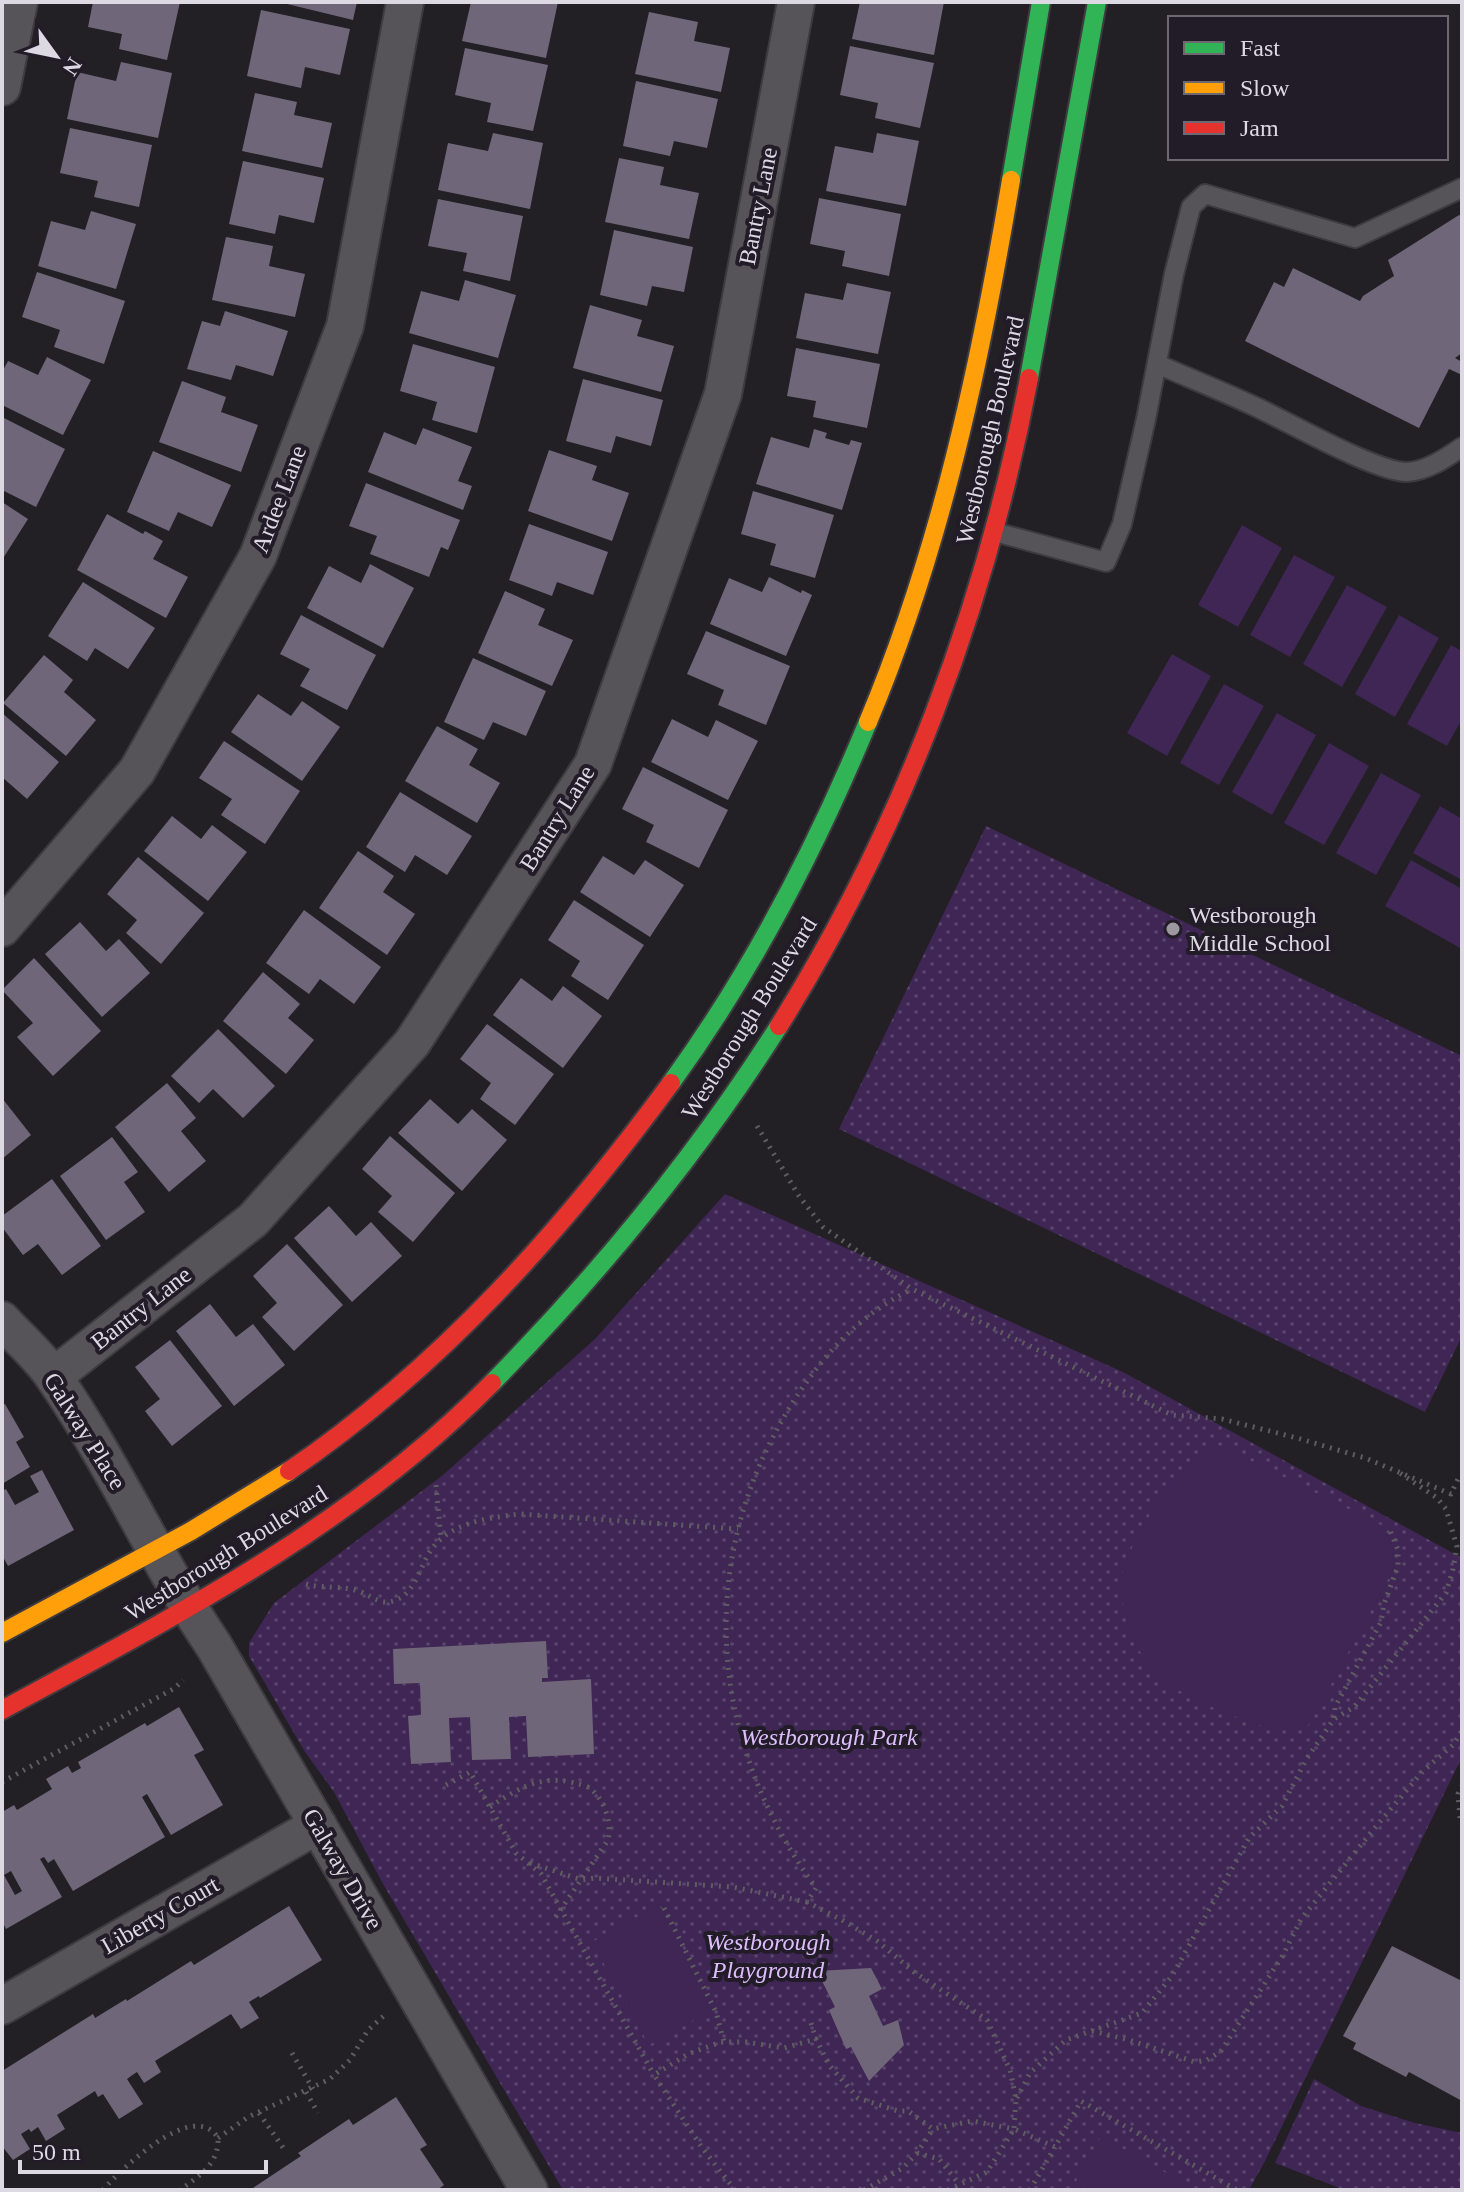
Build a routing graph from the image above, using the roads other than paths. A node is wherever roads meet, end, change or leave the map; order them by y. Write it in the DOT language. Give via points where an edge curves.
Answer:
graph roads {
  1 [pos="19,2"];
  2 [pos="405,2"];
  3 [pos="796,2"];
  4 [pos="1041,2"];
  5 [pos="1097,2"];
  6 [pos="2,87"];
  7 [pos="1462,188"];
  8 [pos="1157,364"];
  9 [pos="1462,447"];
  10 [pos="995,532"];
  11 [pos="2,928"];
  12 [pos="2,1320"];
  13 [pos="54,1376"];
  14 [pos="157,1549"];
  15 [pos="188,1609"];
  16 [pos="2,1633"];
  17 [pos="2,1710"];
  18 [pos="318,1825"];
  19 [pos="2,2006"];
  20 [pos="529,2190"];
  1 -- 6 [label="street"];
  2 -- 11 [label="street, Ardee Lane" via="345,326 258,556 137,771"];
  3 -- 13 [label="street, Bantry Lane" via="723,394 593,764 412,1043 253,1220"];
  4 -- 14 [label="main road, Westborough Boulevard" via="984,331 939,523 877,703 796,883 750,965 659,1104 551,1236 493,1297 369,1412 300,1465"];
  5 -- 10 [label="main road, Westborough Boulevard" via="1021,421"];
  7 -- 8 [label="lane" via="1355,238 1205,194 1191,207"];
  8 -- 9 [label="lane" via="1396,471 1440,462"];
  8 -- 10 [label="lane" via="1122,524 1106,562"];
  10 -- 15 [label="main road, Westborough Boulevard" via="966,629 889,820 799,993 707,1133 534,1340 408,1459 337,1515"];
  12 -- 13 [label="street, Galway Place"];
  13 -- 14 [label="street, Galway Place"];
  14 -- 15 [label="street, Galway Drive"];
  14 -- 16 [label="main road, Westborough Boulevard"];
  15 -- 17 [label="main road, Westborough Boulevard"];
  15 -- 18 [label="street, Galway Drive"];
  18 -- 19 [label="street, Liberty Court"];
  18 -- 20 [label="street, Galway Drive"];
}
